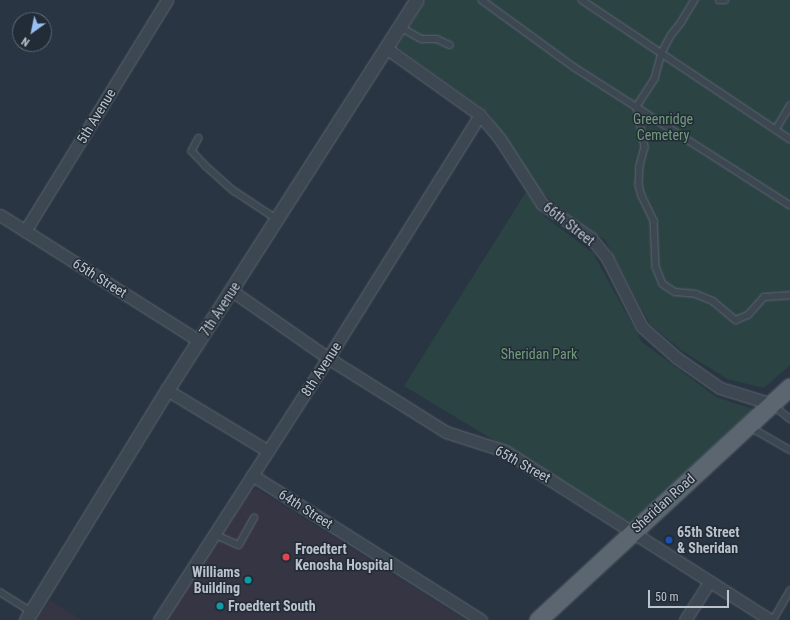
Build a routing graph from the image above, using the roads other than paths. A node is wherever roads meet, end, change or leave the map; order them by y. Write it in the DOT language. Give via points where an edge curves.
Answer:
graph roads {
  1 [pos="167,0"];
  2 [pos="416,0"];
  3 [pos="482,0"];
  4 [pos="582,0"];
  5 [pos="695,0"];
  6 [pos="719,0"];
  7 [pos="725,0"];
  8 [pos="400,27"];
  9 [pos="450,45"];
  10 [pos="386,48"];
  11 [pos="662,53"];
  12 [pos="790,106"];
  13 [pos="637,107"];
  14 [pos="480,115"];
  15 [pos="776,129"];
  16 [pos="199,138"];
  17 [pos="790,139"];
  18 [pos="790,205"];
  19 [pos="0,215"];
  20 [pos="277,220"];
  21 [pos="25,231"];
  22 [pos="232,291"];
  23 [pos="790,295"];
  24 [pos="199,341"];
  25 [pos="328,358"];
  26 [pos="790,387"];
  27 [pos="168,390"];
  28 [pos="772,404"];
  29 [pos="790,419"];
  30 [pos="748,426"];
  31 [pos="790,450"];
  32 [pos="268,452"];
  33 [pos="252,475"];
  34 [pos="254,518"];
  35 [pos="633,530"];
  36 [pos="214,534"];
  37 [pos="710,581"];
  38 [pos="790,590"];
  39 [pos="0,592"];
  40 [pos="28,616"];
  41 [pos="159,620"];
  42 [pos="481,620"];
  43 [pos="538,620"];
  44 [pos="685,620"];
  45 [pos="772,620"];
  1 -- 21 [label="street, 5th Avenue"];
  2 -- 8 [label="street, 7th Avenue"];
  3 -- 13 [label="lane" via="574,67"];
  4 -- 11 [label="lane"];
  5 -- 11 [label="lane"];
  6 -- 7 [label="lane"];
  8 -- 9 [label="lane" via="422,39 437,39"];
  8 -- 10 [label="street, 7th Avenue"];
  10 -- 14 [label="street, 66th Street"];
  10 -- 20 [label="street, 7th Avenue"];
  11 -- 13 [label="lane" via="656,79"];
  11 -- 15 [label="lane"];
  12 -- 15 [label="lane"];
  13 -- 18 [label="lane"];
  13 -- 23 [label="lane" via="645,147 639,184 654,221 656,267 663,284 676,292 696,294 713,301 736,320 748,315 764,297"];
  14 -- 25 [label="street, 8th Avenue"];
  14 -- 28 [label="street, 66th Street" via="500,139 542,204 595,243 607,258 642,327 677,358 720,388"];
  15 -- 17 [label="lane"];
  16 -- 20 [label="lane" via="192,151 205,165 233,190"];
  19 -- 21 [label="street, 65th Street"];
  20 -- 22 [label="street, 7th Avenue"];
  21 -- 24 [label="street, 65th Street"];
  22 -- 24 [label="street, 7th Avenue"];
  22 -- 25 [label="street, 65th Street"];
  24 -- 27 [label="street, 7th Avenue"];
  25 -- 32 [label="street, 8th Avenue"];
  25 -- 35 [label="street, 65th Street" via="446,432 505,451"];
  26 -- 28 [label="main road, Sheridan Road"];
  27 -- 32 [label="street"];
  27 -- 40 [label="street, 7th Avenue"];
  28 -- 29 [label="lane"];
  28 -- 30 [label="main road, Sheridan Road"];
  30 -- 31 [label="lane"];
  30 -- 35 [label="main road, Sheridan Road"];
  32 -- 33 [label="street, 8th Avenue"];
  33 -- 36 [label="street, 8th Avenue"];
  33 -- 42 [label="street, 64th Street"];
  34 -- 36 [label="lane" via="239,545"];
  35 -- 37 [label="street, 65th Street"];
  35 -- 43 [label="main road, Sheridan Road"];
  36 -- 41 [label="street, 8th Avenue"];
  37 -- 44 [label="street"];
  37 -- 45 [label="street, 65th Street"];
  38 -- 45 [label="lane"];
  39 -- 40 [label="lane"];
}
